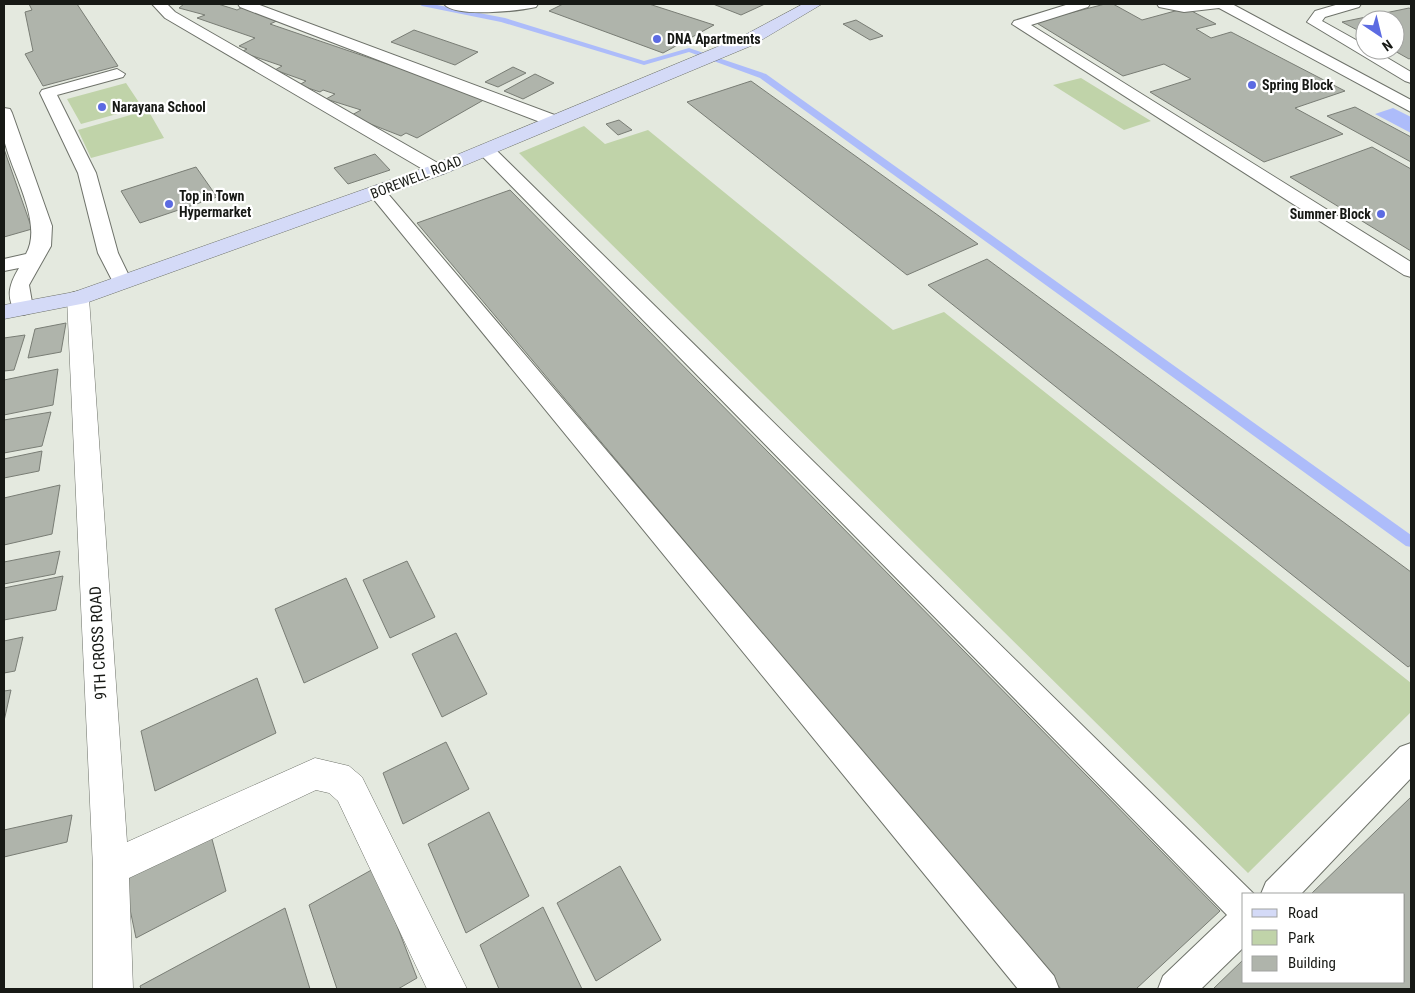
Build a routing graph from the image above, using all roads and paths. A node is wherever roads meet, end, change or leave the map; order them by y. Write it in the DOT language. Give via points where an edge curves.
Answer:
graph roads {
  1 [pos="159,4"];
  2 [pos="245,4"];
  3 [pos="451,4"];
  4 [pos="531,4"];
  5 [pos="814,4"];
  6 [pos="1083,4"];
  7 [pos="1164,4"];
  8 [pos="1221,4"];
  9 [pos="1354,4"];
  10 [pos="117,74"];
  11 [pos="1411,78"];
  12 [pos="1411,107"];
  13 [pos="4,113"];
  14 [pos="554,122"];
  15 [pos="486,150"];
  16 [pos="437,170"];
  17 [pos="377,192"];
  18 [pos="34,259"];
  19 [pos="4,265"];
  20 [pos="1411,271"];
  21 [pos="122,282"];
  22 [pos="78,298"];
  23 [pos="13,310"];
  24 [pos="1411,757"];
  25 [pos="110,868"];
  26 [pos="1279,893"];
  27 [pos="1242,906"];
  28 [pos="1242,925"];
  29 [pos="112,989"];
  30 [pos="447,989"];
  31 [pos="1041,989"];
  32 [pos="1176,989"];
  1 -- 16 [label="lane" via="170,15"];
  2 -- 14 [label="lane"];
  3 -- 4 [label="lane" via="492,10"];
  5 -- 14 [label="street, BOREWELL ROAD" via="747,41"];
  6 -- 20 [label="lane" via="1019,24"];
  7 -- 8 [label="lane"];
  8 -- 12 [label="lane"];
  9 -- 11 [label="lane" via="1320,14 1314,22"];
  10 -- 21 [label="lane" via="48,93 87,173 108,253"];
  13 -- 18 [label="lane" via="42,226 40,246"];
  14 -- 15 [label="street, BOREWELL ROAD"];
  15 -- 16 [label="street, BOREWELL ROAD"];
  15 -- 27 [label="lane"];
  16 -- 17 [label="street, BOREWELL ROAD"];
  17 -- 21 [label="street, BOREWELL ROAD"];
  17 -- 31 [label="lane"];
  18 -- 19 [label="lane"];
  18 -- 23 [label="lane" via="19,285"];
  21 -- 22 [label="street, BOREWELL ROAD"];
  22 -- 23 [label="street, BOREWELL ROAD"];
  22 -- 25 [label="street, 9TH CROSS ROAD"];
  24 -- 26 [label="lane"];
  25 -- 29 [label="street, 9TH CROSS ROAD"];
  25 -- 30 [label="street" via="315,774 338,778 350,789"];
  28 -- 32 [label="lane"];
}
